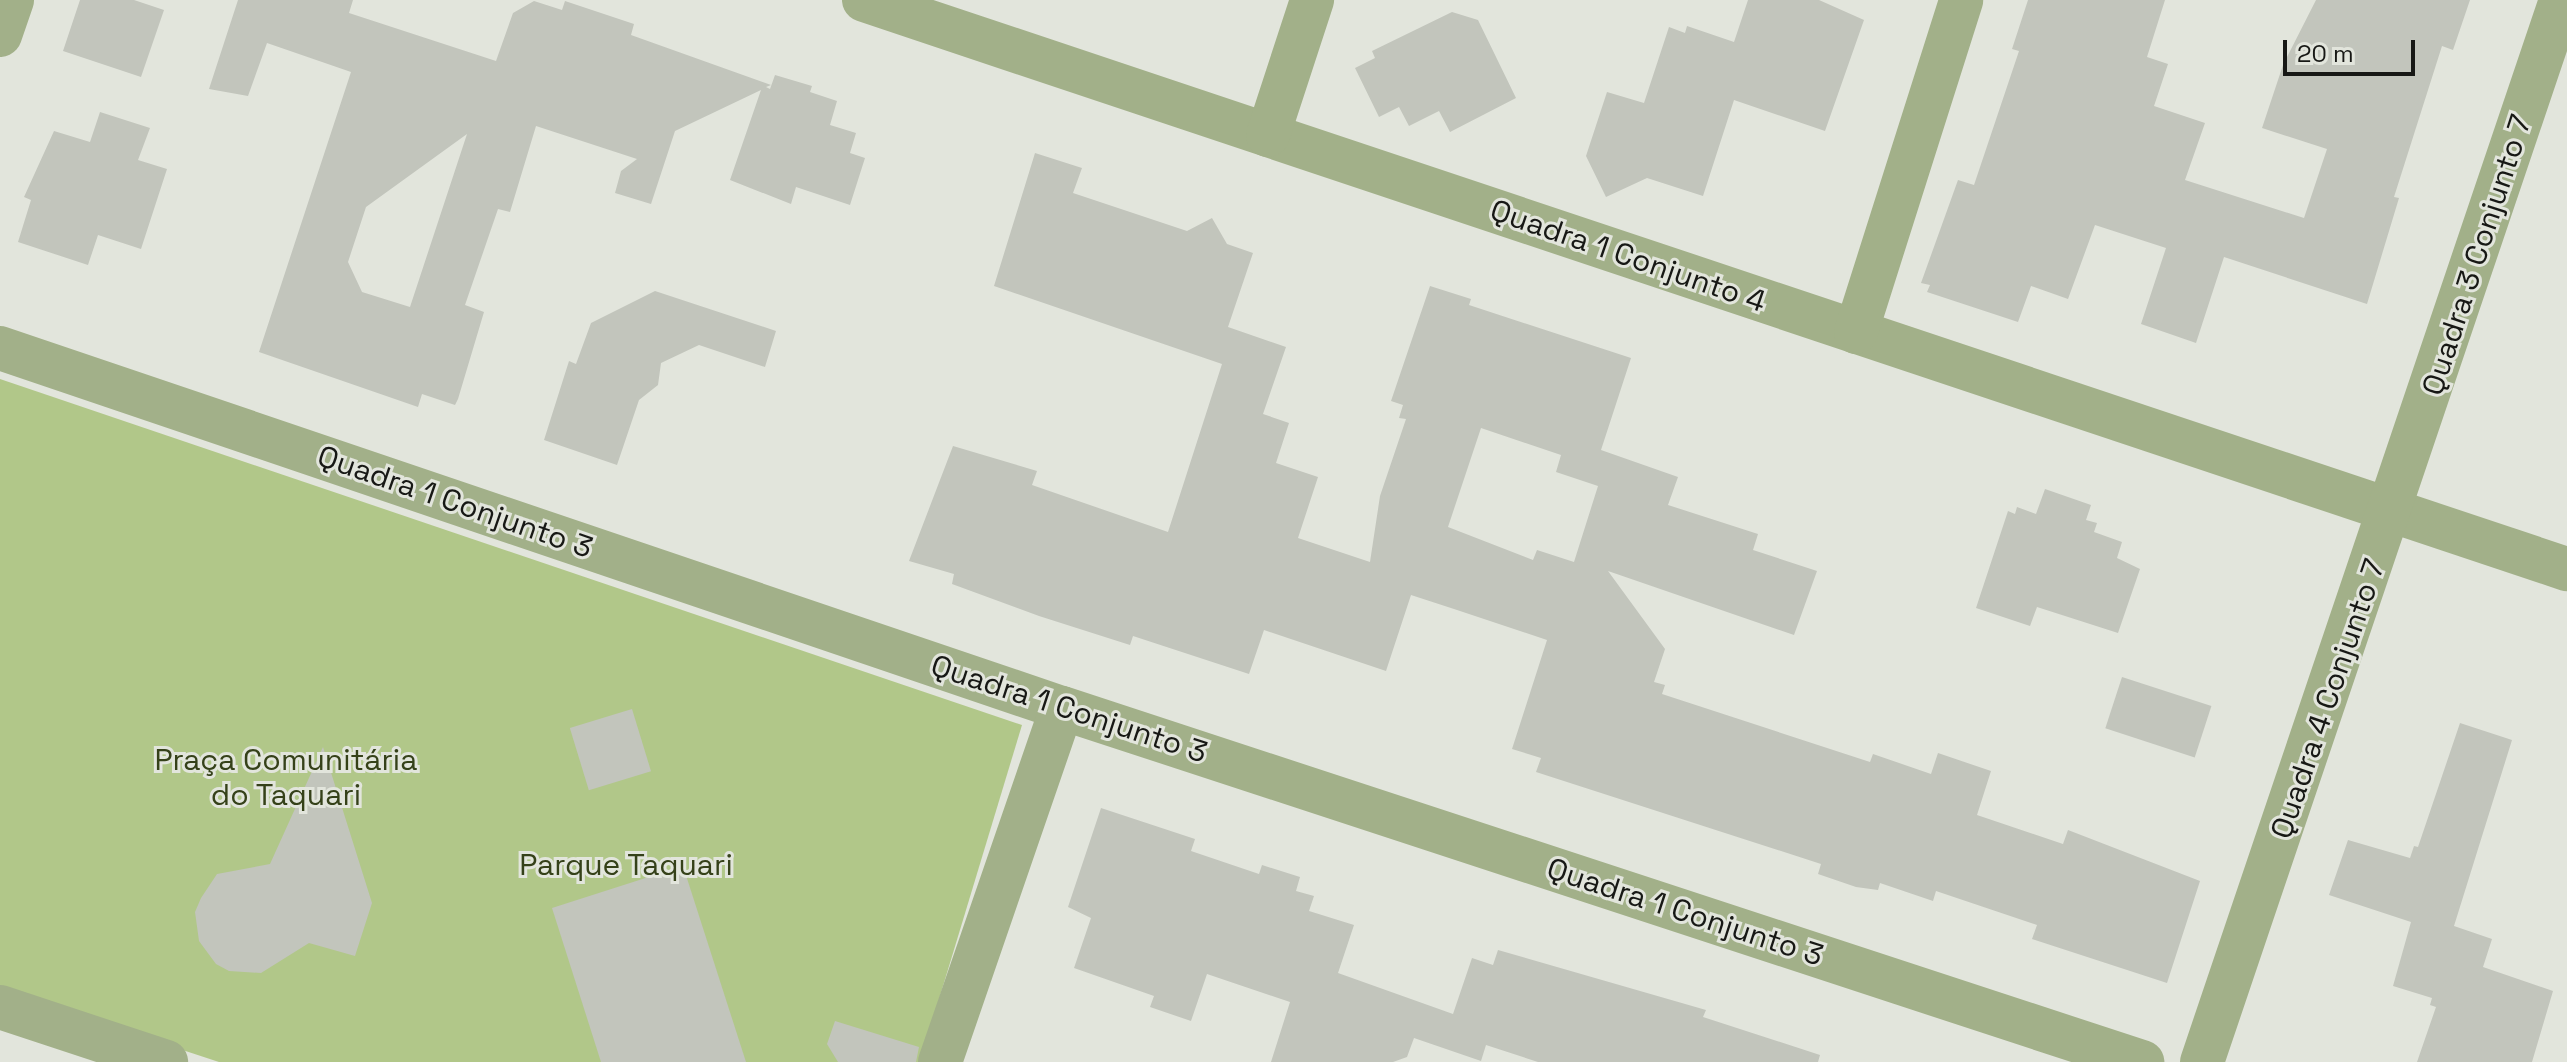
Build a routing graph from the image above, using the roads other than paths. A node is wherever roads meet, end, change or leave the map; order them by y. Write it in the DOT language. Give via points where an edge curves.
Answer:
graph roads {
  1 [pos="12,0"];
  2 [pos="864,0"];
  3 [pos="1312,0"];
  4 [pos="1961,0"];
  5 [pos="2561,0"];
  6 [pos="0,35"];
  7 [pos="1268,135"];
  8 [pos="1856,332"];
  9 [pos="0,348"];
  10 [pos="2393,510"];
  11 [pos="2567,569"];
  12 [pos="1062,708"];
  13 [pos="0,1007"];
  14 [pos="166,1062"];
  15 [pos="940,1062"];
  16 [pos="2142,1062"];
  17 [pos="2202,1062"];
  1 -- 6 [label="street"];
  2 -- 7 [label="street, Quadra 1 Conjunto 4"];
  3 -- 7 [label="street"];
  4 -- 8 [label="street"];
  5 -- 10 [label="street, Quadra 3 Conjunto 7"];
  7 -- 8 [label="street, Quadra 1 Conjunto 4"];
  8 -- 10 [label="street, Quadra 1 Conjunto 4"];
  9 -- 12 [label="street, Quadra 1 Conjunto 3"];
  10 -- 11 [label="street"];
  10 -- 17 [label="street, Quadra 4 Conjunto 7"];
  12 -- 15 [label="street"];
  12 -- 16 [label="street, Quadra 1 Conjunto 3"];
  13 -- 14 [label="street"];
}
